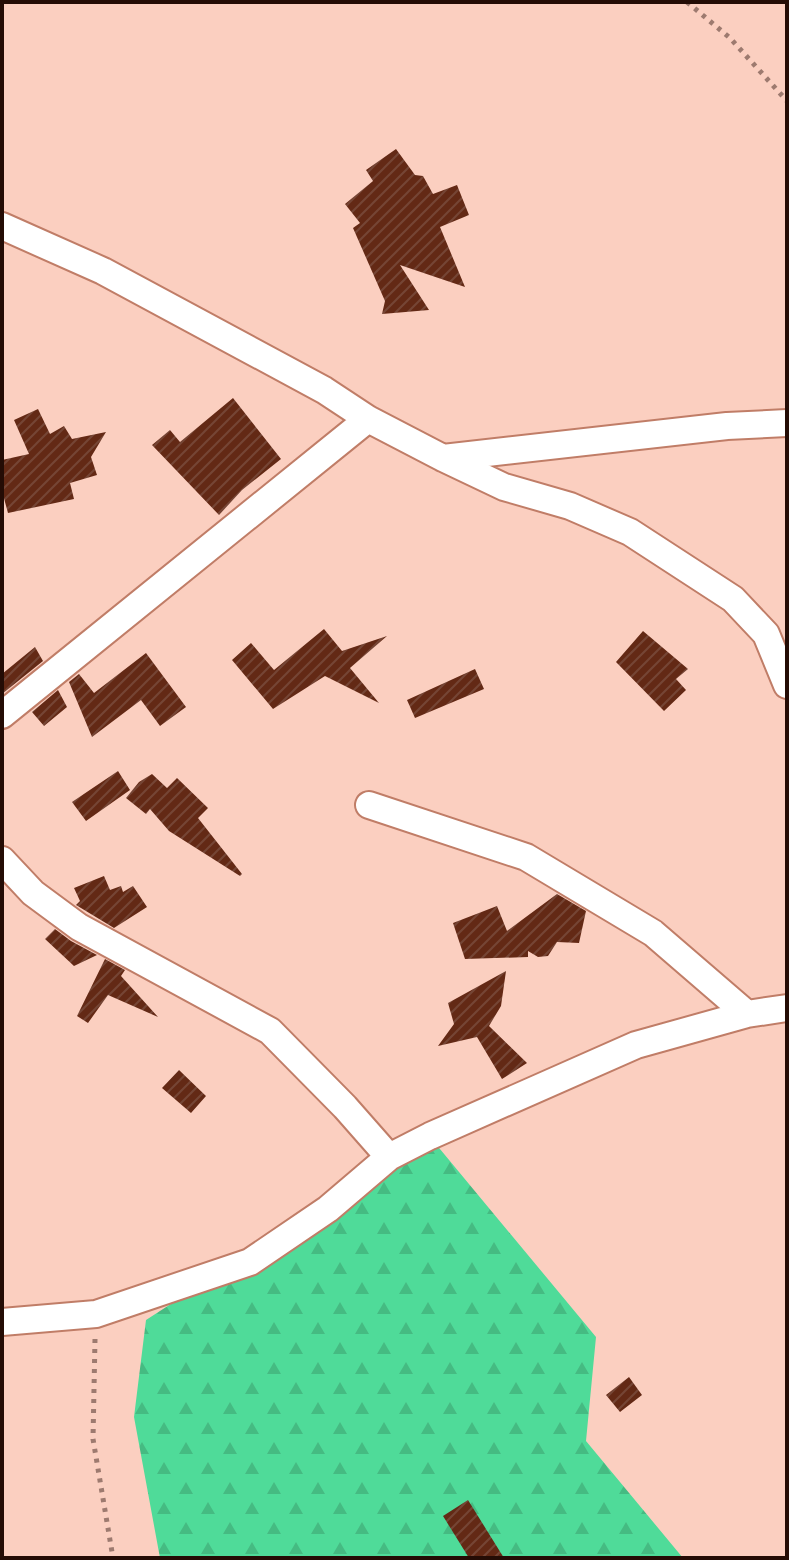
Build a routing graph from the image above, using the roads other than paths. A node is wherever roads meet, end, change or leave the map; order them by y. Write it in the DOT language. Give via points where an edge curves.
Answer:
graph roads {
  1 [pos="2,226"];
  2 [pos="368,419"];
  3 [pos="787,423"];
  4 [pos="443,458"];
  5 [pos="787,685"];
  6 [pos="2,715"];
  7 [pos="369,805"];
  8 [pos="2,860"];
  9 [pos="787,1008"];
  10 [pos="747,1014"];
  11 [pos="389,1157"];
  12 [pos="2,1322"];
  1 -- 2 [label="street" via="103,271"];
  2 -- 4 [label="street"];
  2 -- 6 [label="street"];
  3 -- 4 [label="street"];
  4 -- 5 [label="street" via="504,487 570,506 630,532 692,571 733,599 766,634"];
  7 -- 10 [label="street" via="526,857 653,933"];
  8 -- 11 [label="street" via="33,893 79,927 270,1031"];
  9 -- 10 [label="street"];
  10 -- 11 [label="street" via="636,1045"];
  11 -- 12 [label="street" via="328,1209 250,1262 96,1314"];
}
